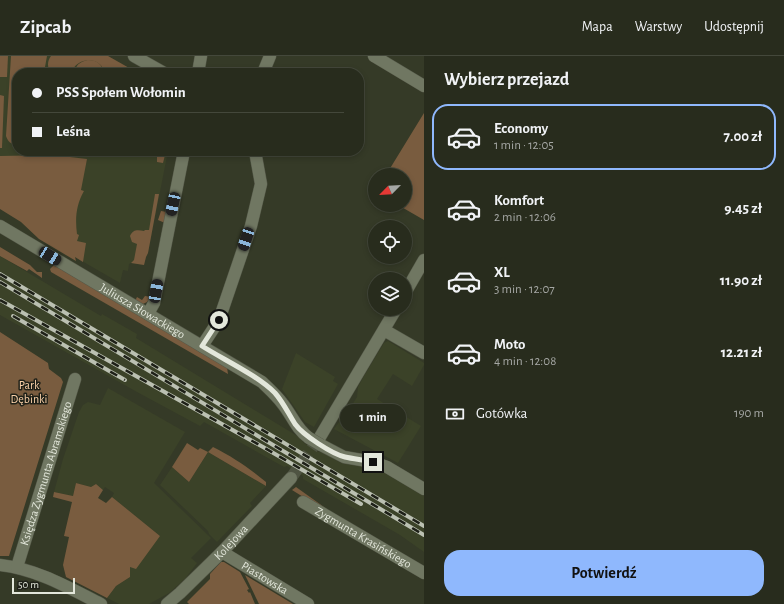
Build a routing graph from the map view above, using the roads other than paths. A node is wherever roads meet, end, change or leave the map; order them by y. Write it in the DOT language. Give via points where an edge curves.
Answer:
graph roads {
  1 [pos="134,56"];
  2 [pos="201,56"];
  3 [pos="270,56"];
  4 [pos="374,56"];
  5 [pos="155,68"];
  6 [pos="199,68"];
  7 [pos="265,68"];
  8 [pos="424,86"];
  9 [pos="183,156"];
  10 [pos="255,156"];
  11 [pos="0,226"];
  12 [pos="424,260"];
  13 [pos="419,281"];
  14 [pos="148,314"];
  15 [pos="392,316"];
  16 [pos="384,330"];
  17 [pos="202,346"];
  18 [pos="424,353"];
  19 [pos="76,379"];
  20 [pos="317,440"];
  21 [pos="291,478"];
  22 [pos="424,489"];
  23 [pos="303,502"];
  24 [pos="222,552"];
  25 [pos="0,565"];
  26 [pos="17,567"];
  27 [pos="424,573"];
  28 [pos="77,598"];
  29 [pos="101,604"];
  30 [pos="168,604"];
  31 [pos="308,604"];
  1 -- 5 [label="street"];
  2 -- 6 [label="street"];
  3 -- 7 [label="street"];
  4 -- 8 [label="street"];
  9 -- 14 [label="street" via="154,303"];
  10 -- 17 [label="street" via="261,184 251,226 219,320"];
  11 -- 14 [label="street, Juliusza Słowackiego"];
  12 -- 13 [label="street"];
  14 -- 17 [label="street, Juliusza Słowackiego"];
  15 -- 16 [label="street"];
  16 -- 18 [label="street"];
  16 -- 20 [label="street"];
  17 -- 20 [label="street, Juliusza Słowackiego" via="270,389 300,430"];
  19 -- 26 [label="street, Księdza Zygmunta Abramskiego"];
  20 -- 22 [label="street" via="344,457 387,467"];
  21 -- 24 [label="street, Kolejowa"];
  23 -- 27 [label="street, Zygmunta Krasińskiego"];
  24 -- 30 [label="street, Kolejowa"];
  24 -- 31 [label="street, Piastowska"];
  25 -- 26 [label="street"];
  26 -- 28 [label="street" via="41,574"];
  28 -- 29 [label="street"];
}
